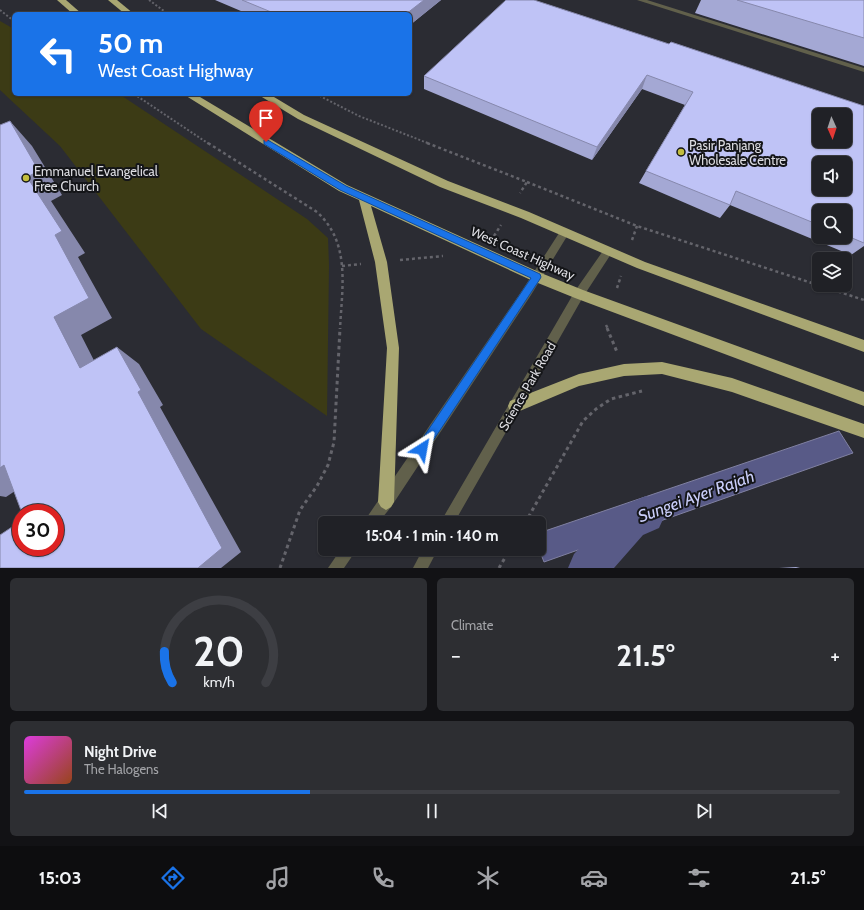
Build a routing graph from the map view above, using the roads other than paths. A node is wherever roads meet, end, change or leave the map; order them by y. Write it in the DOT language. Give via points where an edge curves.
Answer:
graph roads {
  1 [pos="61,0"];
  2 [pos="112,0"];
  3 [pos="640,0"];
  4 [pos="76,12"];
  5 [pos="127,12"];
  6 [pos="864,70"];
  7 [pos="191,96"];
  8 [pos="265,96"];
  9 [pos="364,198"];
  10 [pos="564,234"];
  11 [pos="608,251"];
  12 [pos="537,277"];
  13 [pos="579,294"];
  14 [pos="864,346"];
  15 [pos="864,399"];
  16 [pos="516,406"];
  17 [pos="864,431"];
  18 [pos="386,502"];
  19 [pos="375,516"];
  20 [pos="451,516"];
  21 [pos="344,556"];
  22 [pos="427,556"];
  23 [pos="335,568"];
  24 [pos="420,568"];
  1 -- 4 [label="highway"];
  2 -- 5 [label="highway"];
  3 -- 6 [label="street"];
  7 -- 9 [label="highway, West Coast Highway" via="343,188"];
  8 -- 10 [label="highway" via="301,117 444,184"];
  9 -- 12 [label="highway, West Coast Highway"];
  9 -- 18 [label="highway" via="381,262 393,348"];
  10 -- 11 [label="highway"];
  10 -- 12 [label="street"];
  11 -- 13 [label="street, Science Park Road"];
  11 -- 14 [label="highway"];
  12 -- 13 [label="highway, West Coast Highway"];
  12 -- 18 [label="street"];
  13 -- 15 [label="highway, West Coast Highway"];
  13 -- 16 [label="street, Science Park Road"];
  16 -- 17 [label="highway" via="578,380 624,370 662,368 732,384"];
  16 -- 20 [label="street, Science Park Road"];
  18 -- 19 [label="street"];
  21 -- 23 [label="street"];
  22 -- 24 [label="street"];
}
